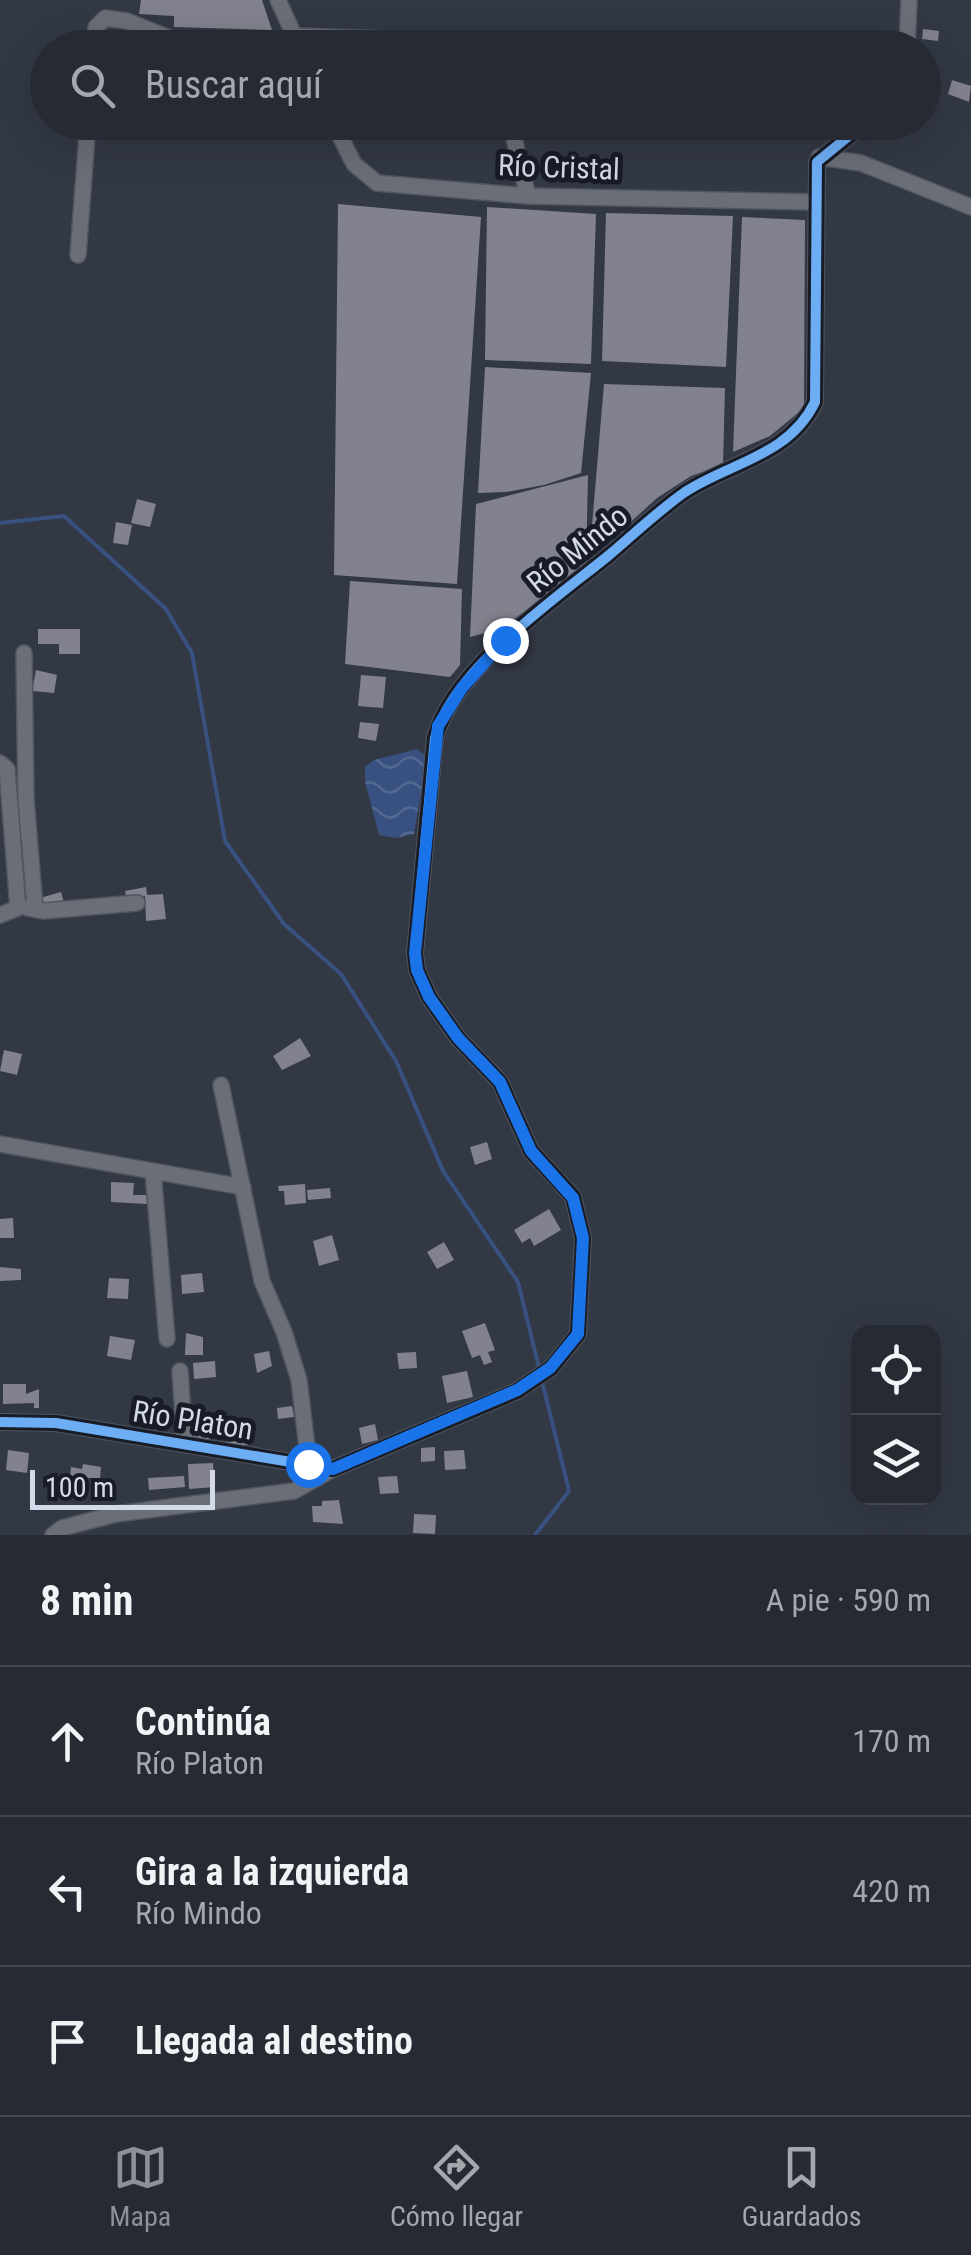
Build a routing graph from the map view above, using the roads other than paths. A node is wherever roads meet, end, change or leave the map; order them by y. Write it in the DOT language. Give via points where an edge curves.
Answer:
graph roads {
  1 [pos="278,0"];
  2 [pos="908,0"];
  3 [pos="96,30"];
  4 [pos="148,30"];
  5 [pos="292,30"];
  6 [pos="907,30"];
  7 [pos="87,140"];
  8 [pos="342,140"];
  9 [pos="514,140"];
  10 [pos="843,140"];
  11 [pos="820,158"];
  12 [pos="528,196"];
  13 [pos="815,202"];
  14 [pos="971,207"];
  15 [pos="78,254"];
  16 [pos="24,653"];
  17 [pos="0,763"];
  18 [pos="136,903"];
  19 [pos="18,908"];
  20 [pos="36,908"];
  21 [pos="0,915"];
  22 [pos="221,1086"];
  23 [pos="0,1144"];
  24 [pos="153,1171"];
  25 [pos="243,1187"];
  26 [pos="168,1340"];
  27 [pos="180,1372"];
  28 [pos="0,1422"];
  29 [pos="186,1444"];
  30 [pos="308,1464"];
  31 [pos="333,1469"];
  32 [pos="52,1535"];
  1 -- 5 [label="street"];
  2 -- 6 [label="street"];
  3 -- 4 [label="street" via="106,18"];
  7 -- 15 [label="street"];
  8 -- 12 [label="street, Río Cristal" via="354,164 377,183"];
  9 -- 12 [label="street"];
  10 -- 11 [label="street"];
  11 -- 13 [label="street, Río Mindo"];
  11 -- 14 [label="street" via="861,163"];
  12 -- 13 [label="street, Río Cristal"];
  13 -- 31 [label="street, Río Mindo" via="815,402 806,419 770,451 686,491 505,640 462,688 435,738 417,970 458,1038 500,1082 531,1151 573,1198 583,1238 578,1334 550,1368 517,1390"];
  16 -- 20 [label="street"];
  17 -- 19 [label="street" via="7,769"];
  18 -- 20 [label="street"];
  19 -- 20 [label="street"];
  19 -- 21 [label="street"];
  22 -- 25 [label="street"];
  23 -- 24 [label="street"];
  24 -- 25 [label="street"];
  24 -- 26 [label="street"];
  25 -- 30 [label="street" via="262,1282 300,1380"];
  27 -- 29 [label="street"];
  28 -- 29 [label="street, Río Platon"];
  29 -- 30 [label="street, Río Platon"];
  30 -- 31 [label="street, Río Platon"];
  31 -- 32 [label="street" via="294,1491 116,1514"];
}
